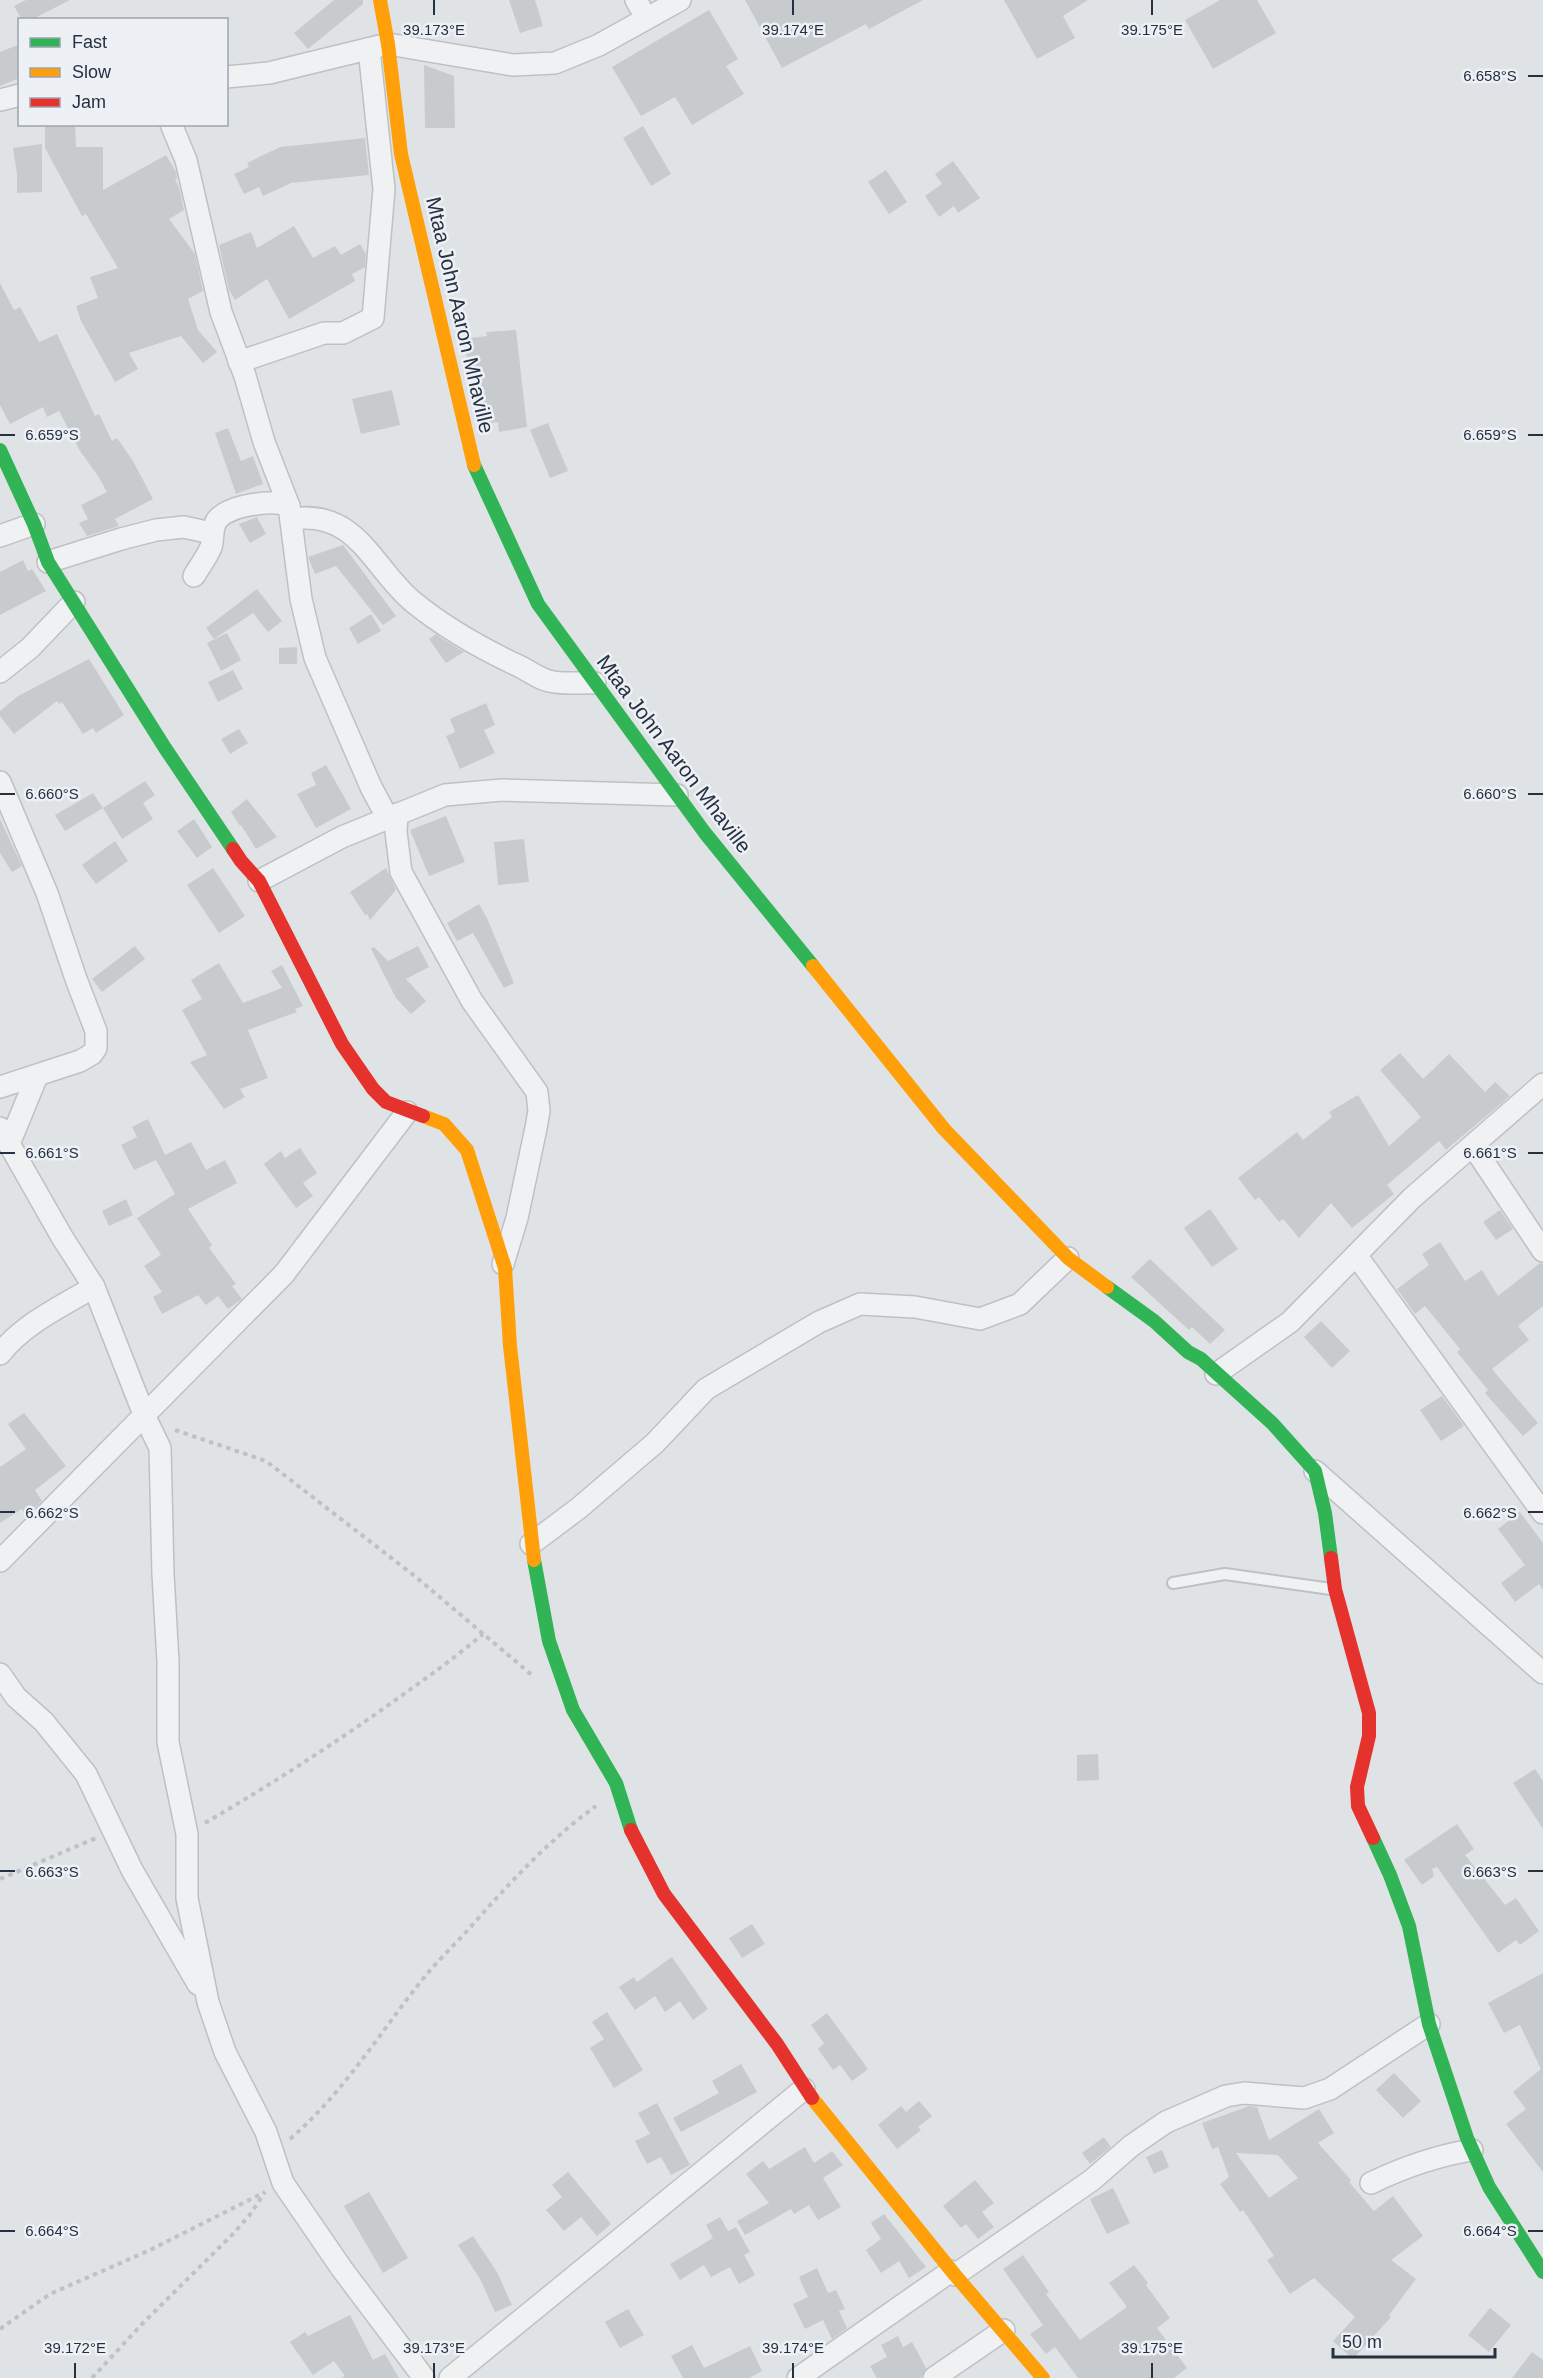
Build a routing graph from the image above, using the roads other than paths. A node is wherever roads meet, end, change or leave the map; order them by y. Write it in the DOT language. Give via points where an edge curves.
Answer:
graph roads {
  1 [pos="380,0"];
  2 [pos="680,0"];
  3 [pos="641,9"];
  4 [pos="378,46"];
  5 [pos="228,77"];
  6 [pos="18,96"];
  7 [pos="0,100"];
  8 [pos="172,126"];
  9 [pos="240,362"];
  10 [pos="0,450"];
  11 [pos="290,513"];
  12 [pos="34,524"];
  13 [pos="212,533"];
  14 [pos="0,536"];
  15 [pos="48,562"];
  16 [pos="194,576"];
  17 [pos="74,602"];
  18 [pos="0,672"];
  19 [pos="595,683"];
  20 [pos="0,782"];
  21 [pos="677,795"];
  22 [pos="392,816"];
  23 [pos="259,881"];
  24 [pos="37,1076"];
  25 [pos="1543,1084"];
  26 [pos="0,1087"];
  27 [pos="407,1112"];
  28 [pos="4,1136"];
  29 [pos="1473,1146"];
  30 [pos="1543,1251"];
  31 [pos="1356,1255"];
  32 [pos="1068,1258"];
  33 [pos="503,1264"];
  34 [pos="94,1287"];
  35 [pos="0,1354"];
  36 [pos="1216,1374"];
  37 [pos="145,1417"];
  38 [pos="1314,1471"];
  39 [pos="1543,1513"];
  40 [pos="531,1544"];
  41 [pos="0,1562"];
  42 [pos="1173,1583"];
  43 [pos="1335,1589"];
  44 [pos="1543,1673"];
  45 [pos="0,1674"];
  46 [pos="8,1694"];
  47 [pos="208,2002"];
  48 [pos="1429,2024"];
  49 [pos="804,2089"];
  50 [pos="1472,2150"];
  51 [pos="1371,2183"];
  52 [pos="1543,2272"];
  53 [pos="953,2273"];
  54 [pos="1004,2330"];
  55 [pos="424,2378"];
  56 [pos="450,2378"];
  57 [pos="798,2378"];
  58 [pos="934,2378"];
  59 [pos="1043,2378"];
  1 -- 4 [label="street, Mtaa John Aaron Mhaville"];
  2 -- 3 [label="street"];
  3 -- 4 [label="street" via="599,45 555,63 513,65"];
  4 -- 5 [label="street" via="268,73"];
  4 -- 9 [label="street" via="384,189 373,318 343,333 324,333"];
  4 -- 19 [label="street, Mtaa John Aaron Mhaville" via="471,458 538,604"];
  6 -- 7 [label="street"];
  8 -- 9 [label="street" via="186,160 221,312"];
  9 -- 11 [label="street"];
  10 -- 12 [label="street"];
  11 -- 13 [label="street" via="282,503 262,502 226,512"];
  11 -- 19 [label="street" via="328,522 351,533 411,600 474,644 550,682"];
  11 -- 22 [label="street" via="301,599 315,658 371,787"];
  12 -- 14 [label="street"];
  12 -- 15 [label="street"];
  13 -- 15 [label="street" via="184,526 156,530"];
  13 -- 16 [label="street" via="212,546"];
  15 -- 17 [label="street"];
  17 -- 18 [label="street" via="30,648"];
  17 -- 23 [label="street" via="165,748 241,861"];
  19 -- 21 [label="street, Mtaa John Aaron Mhaville"];
  20 -- 24 [label="street" via="47,893 96,1031 92,1054"];
  21 -- 22 [label="street" via="502,790 445,795"];
  21 -- 32 [label="street, Mtaa John Aaron Mhaville" via="944,1129"];
  22 -- 23 [label="street" via="342,837"];
  22 -- 33 [label="street" via="401,872 472,1001 537,1092 536,1128"];
  23 -- 27 [label="street" via="342,1044 373,1089 386,1102"];
  24 -- 26 [label="street"];
  24 -- 28 [label="street"];
  25 -- 29 [label="street"];
  27 -- 33 [label="street" via="444,1124 467,1150"];
  27 -- 37 [label="street" via="284,1274"];
  28 -- 34 [label="street"];
  29 -- 30 [label="street"];
  29 -- 31 [label="street" via="1412,1198"];
  31 -- 36 [label="street" via="1290,1322"];
  31 -- 39 [label="street"];
  32 -- 36 [label="street, Mtaa John Aaron Mhaville" via="1154,1321"];
  32 -- 40 [label="street" via="1020,1304 980,1319 915,1306 860,1304 819,1322 706,1389 655,1443"];
  33 -- 40 [label="street"];
  34 -- 35 [label="street" via="10,1341"];
  34 -- 37 [label="street"];
  36 -- 38 [label="street, Mtaa John Aaron Mhaville" via="1272,1422"];
  37 -- 41 [label="street"];
  37 -- 47 [label="street" via="160,1448 168,1743 187,1834 187,1898"];
  38 -- 43 [label="street" via="1325,1513"];
  38 -- 44 [label="street"];
  40 -- 49 [label="street" via="549,1641 573,1710 618,1790 628,1824 664,1894 777,2044"];
  42 -- 43 [label="lane" via="1225,1574"];
  43 -- 48 [label="street" via="1370,1713 1370,1736 1356,1797 1409,1926"];
  45 -- 46 [label="street"];
  46 -- 47 [label="street" via="44,1722 86,1774 132,1870"];
  47 -- 55 [label="street" via="225,2052 266,2132 273,2153 274,2188 342,2269"];
  48 -- 50 [label="street"];
  48 -- 53 [label="street" via="1317,2094 1289,2098 1254,2093 1226,2096 1166,2122 1092,2180"];
  49 -- 53 [label="street"];
  49 -- 56 [label="street"];
  50 -- 51 [label="street" via="1418,2162"];
  50 -- 52 [label="street" via="1489,2187"];
  53 -- 54 [label="street"];
  53 -- 57 [label="street"];
  54 -- 58 [label="street"];
  54 -- 59 [label="street"];
}
